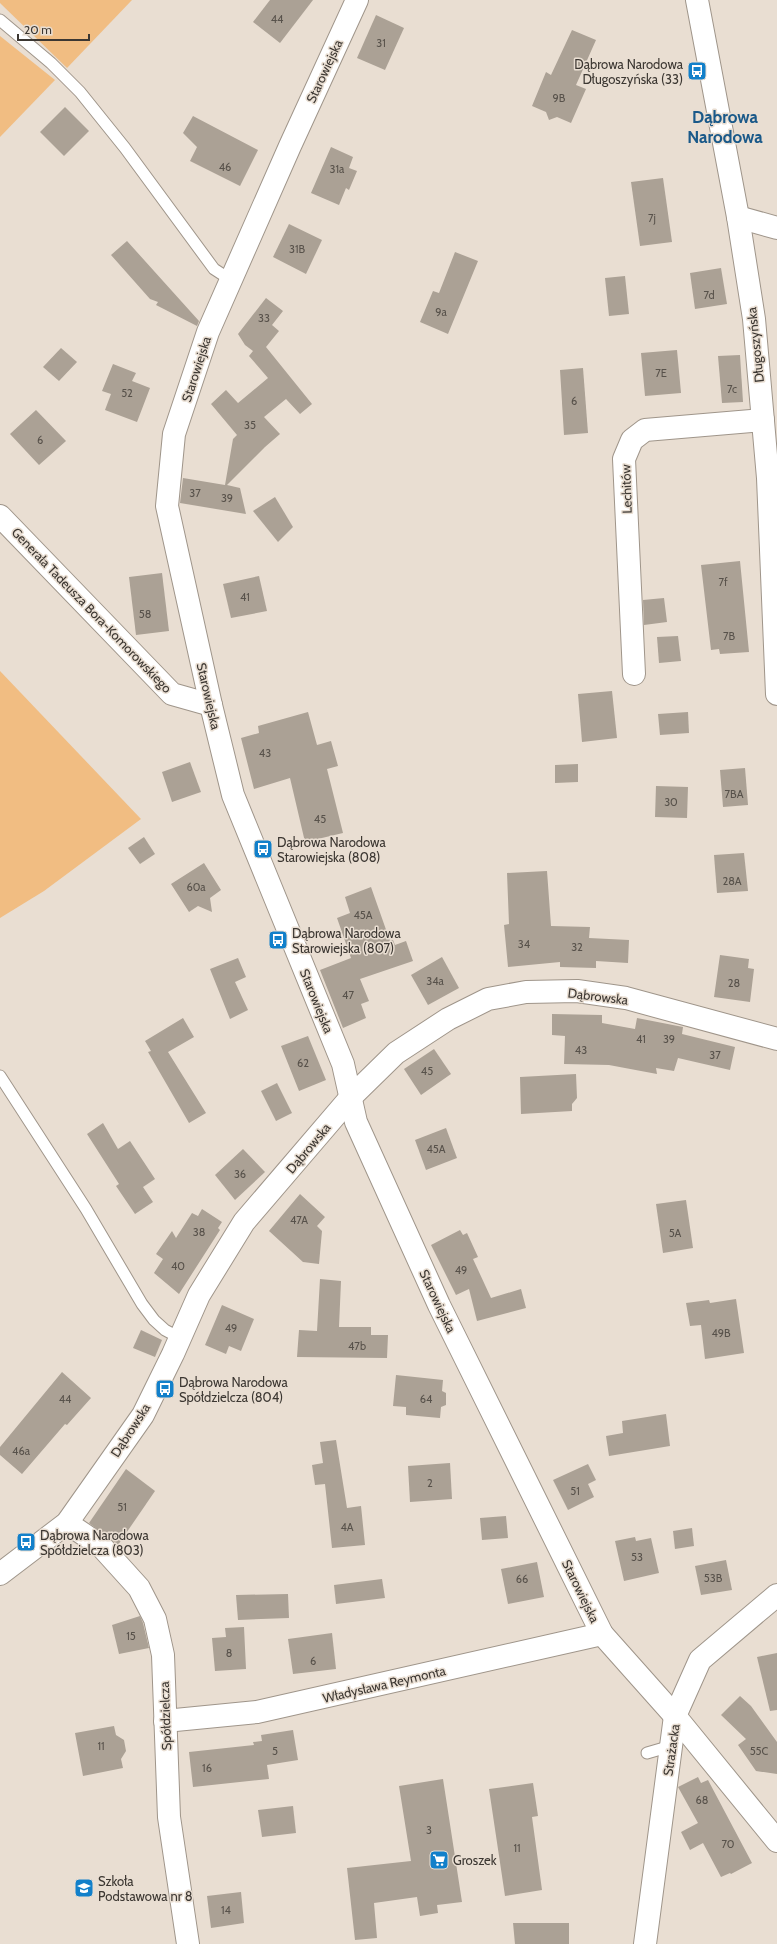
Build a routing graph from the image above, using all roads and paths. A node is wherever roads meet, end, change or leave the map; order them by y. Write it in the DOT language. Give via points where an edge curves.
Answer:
graph roads {
  1 [pos="357,0"];
  2 [pos="697,0"];
  3 [pos="0,20"];
  4 [pos="738,217"];
  5 [pos="777,228"];
  6 [pos="231,280"];
  7 [pos="763,420"];
  8 [pos="0,516"];
  9 [pos="634,674"];
  10 [pos="777,694"];
  11 [pos="211,705"];
  12 [pos="777,1039"];
  13 [pos="0,1076"];
  14 [pos="351,1097"];
  15 [pos="180,1338"];
  16 [pos="67,1523"];
  17 [pos="0,1574"];
  18 [pos="777,1595"];
  19 [pos="602,1634"];
  20 [pos="675,1716"];
  21 [pos="165,1721"];
  22 [pos="671,1746"];
  23 [pos="647,1753"];
  24 [pos="777,1841"];
  25 [pos="188,1944"];
  26 [pos="645,1944"];
  1 -- 6 [label="street, Starowiejska"];
  2 -- 4 [label="street, Długoszyńska"];
  3 -- 6 [label="lane" via="51,63 80,92 125,148 214,269"];
  4 -- 5 [label="street"];
  4 -- 7 [label="street, Długoszyńska" via="754,319"];
  6 -- 11 [label="street, Starowiejska" via="208,332 174,434 167,506"];
  7 -- 9 [label="street, Lechitów" via="645,430 632,440 624,459"];
  7 -- 10 [label="street, Długoszyńska" via="768,478"];
  8 -- 11 [label="street, Generała Tadeusza Bora-Komorowskiego" via="172,694"];
  11 -- 14 [label="street, Starowiejska" via="233,795 343,1064"];
  12 -- 14 [label="street, Dąbrowska" via="626,998 577,991 526,992 488,998 448,1019 396,1053"];
  13 -- 15 [label="lane" via="86,1209 142,1304 165,1330"];
  14 -- 15 [label="street, Dąbrowska" via="244,1222 199,1295"];
  14 -- 19 [label="street, Starowiejska" via="356,1122 439,1305"];
  15 -- 16 [label="street, Dąbrowska" via="143,1415"];
  16 -- 17 [label="street, Dąbrowska"];
  16 -- 21 [label="street, Spółdzielcza" via="101,1546 139,1588 155,1619 163,1655"];
  18 -- 20 [label="street, Strażacka" via="700,1660"];
  19 -- 20 [label="street, Starowiejska"];
  19 -- 21 [label="street, Władysława Reymonta" via="257,1712"];
  20 -- 22 [label="street, Strażacka"];
  20 -- 24 [label="street, Starowiejska"];
  21 -- 25 [label="street, Spółdzielcza" via="169,1817"];
  22 -- 23 [label="lane"];
  22 -- 26 [label="street, Strażacka"];
}
